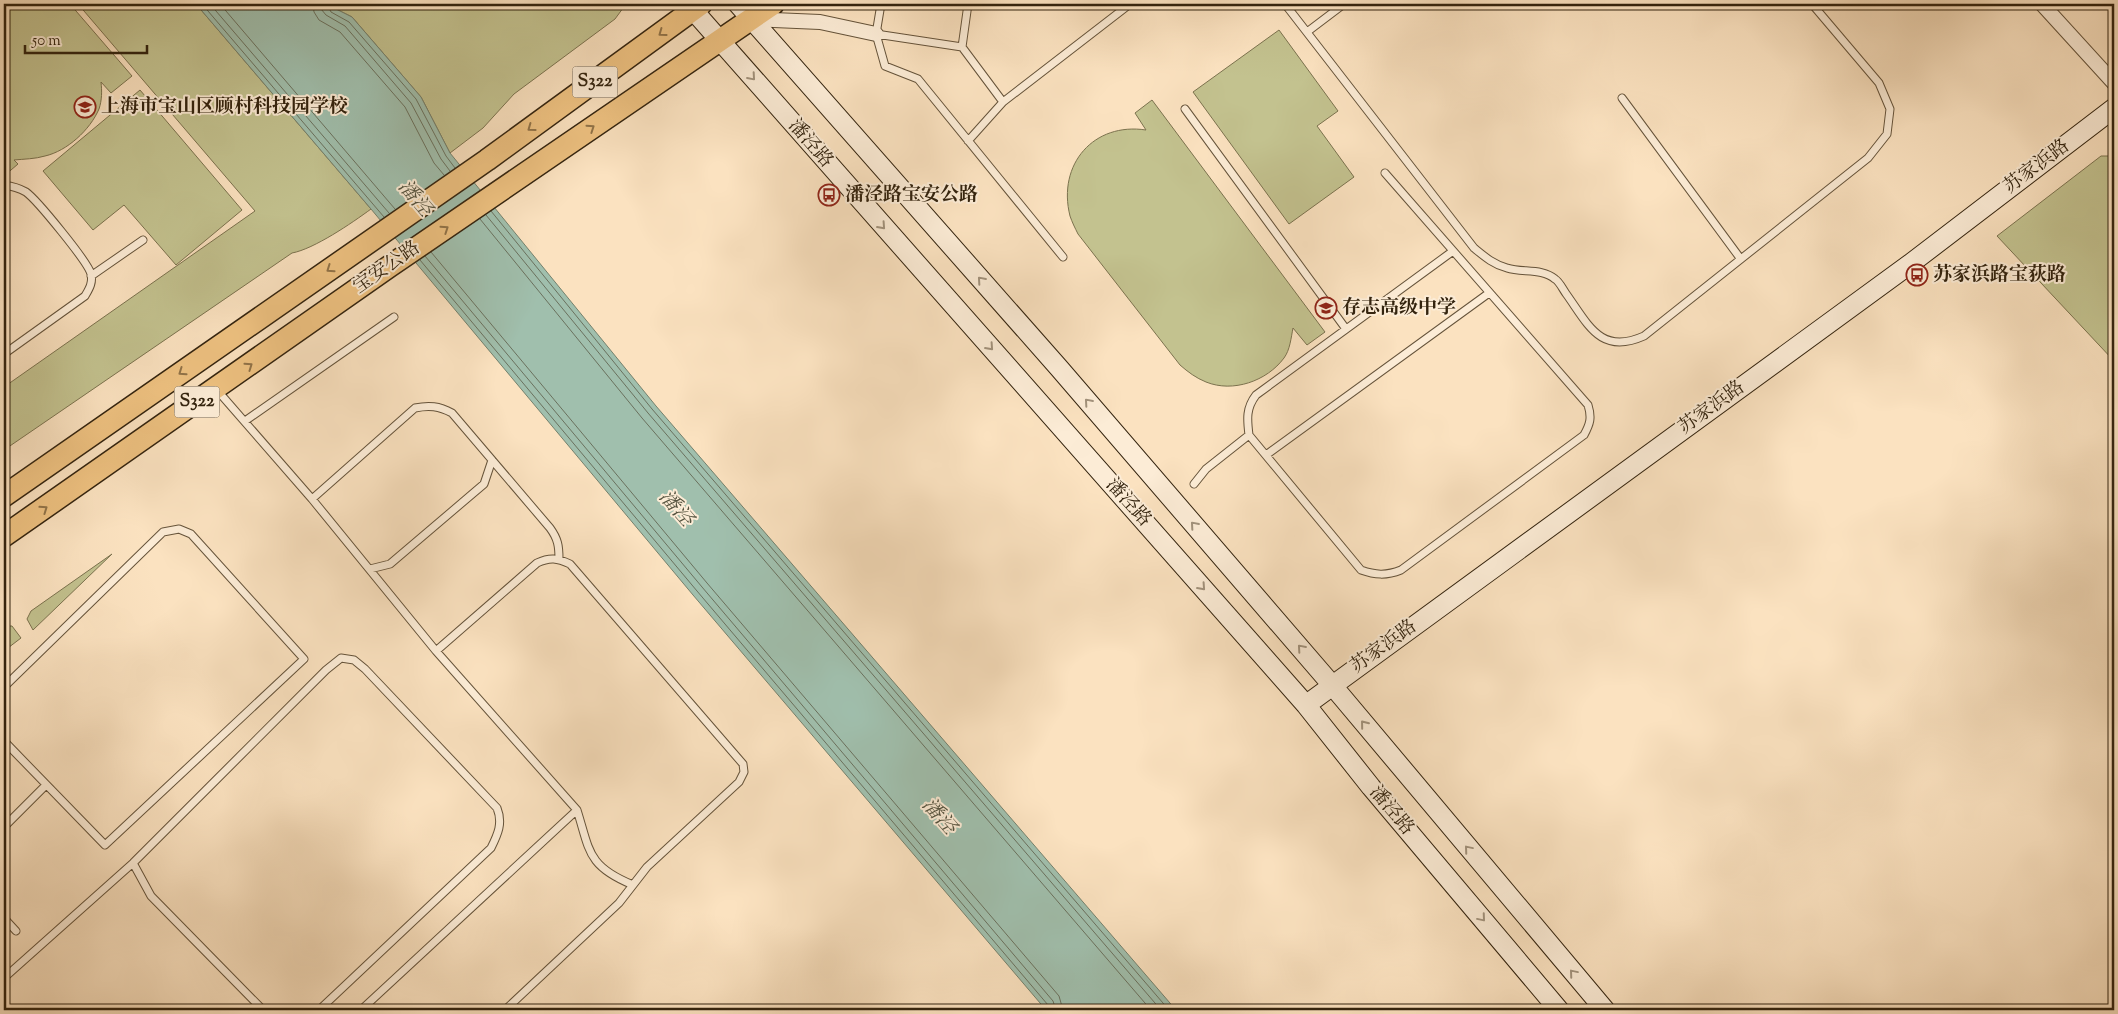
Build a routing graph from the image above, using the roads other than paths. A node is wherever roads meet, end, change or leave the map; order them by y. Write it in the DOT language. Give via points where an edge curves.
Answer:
graph roads {
  1 [pos="773,4"];
  2 [pos="881,4"];
  3 [pos="968,4"];
  4 [pos="1130,4"];
  5 [pos="1285,4"];
  6 [pos="1344,4"];
  7 [pos="1812,4"];
  8 [pos="2042,4"];
  9 [pos="694,6"];
  10 [pos="745,11"];
  11 [pos="1307,32"];
  12 [pos="876,34"];
  13 [pos="720,40"];
  14 [pos="962,47"];
  15 [pos="2114,83"];
  16 [pos="1622,98"];
  17 [pos="1003,102"];
  18 [pos="2114,108"];
  19 [pos="1185,109"];
  20 [pos="968,141"];
  21 [pos="1384,173"];
  22 [pos="4,185"];
  23 [pos="143,240"];
  24 [pos="1453,251"];
  25 [pos="1063,257"];
  26 [pos="1740,258"];
  27 [pos="91,276"];
  28 [pos="1490,293"];
  29 [pos="394,317"];
  30 [pos="1346,329"];
  31 [pos="4,354"];
  32 [pos="216,389"];
  33 [pos="245,421"];
  34 [pos="1249,435"];
  35 [pos="1266,455"];
  36 [pos="492,460"];
  37 [pos="1194,484"];
  38 [pos="4,496"];
  39 [pos="312,499"];
  40 [pos="4,536"];
  41 [pos="559,559"];
  42 [pos="370,569"];
  43 [pos="436,651"];
  44 [pos="1332,685"];
  45 [pos="4,687"];
  46 [pos="1306,705"];
  47 [pos="4,741"];
  48 [pos="46,785"];
  49 [pos="576,810"];
  50 [pos="4,827"];
  51 [pos="133,863"];
  52 [pos="632,885"];
  53 [pos="4,918"];
  54 [pos="16,931"];
  55 [pos="4,978"];
  56 [pos="263,1010"];
  57 [pos="319,1010"];
  58 [pos="361,1010"];
  59 [pos="506,1010"];
  60 [pos="1560,1010"];
  61 [pos="1605,1010"];
  1 -- 10 [label="main road, 宝安公路 / S322"];
  2 -- 12 [label="lane"];
  3 -- 14 [label="lane"];
  4 -- 17 [label="lane"];
  5 -- 11 [label="lane"];
  6 -- 11 [label="lane"];
  7 -- 26 [label="lane" via="1880,83 1890,109 1887,134 1868,158"];
  8 -- 15 [label="street"];
  9 -- 13 [label="main road, 潘泾路"];
  9 -- 38 [label="main road, 宝安公路 / S322, one-way" via="487,160"];
  10 -- 12 [label="street"];
  10 -- 13 [label="main road, 宝安公路 / S322"];
  44 -- 10 [label="main road, 潘泾路, one-way"];
  11 -- 26 [label="lane" via="1474,248 1489,261 1508,269 1541,273 1555,279 1589,327 1601,338 1630,342 1644,336"];
  12 -- 14 [label="lane"];
  12 -- 20 [label="lane" via="885,66 918,79"];
  32 -- 13 [label="main road, 宝安公路 / S322, one-way"];
  13 -- 46 [label="main road, 潘泾路, one-way"];
  14 -- 17 [label="lane"];
  16 -- 26 [label="lane"];
  17 -- 20 [label="lane"];
  18 -- 44 [label="main road, 苏家浜路" via="1910,264"];
  19 -- 30 [label="lane"];
  20 -- 25 [label="lane"];
  21 -- 24 [label="lane"];
  22 -- 27 [label="lane" via="26,193 77,251"];
  23 -- 27 [label="lane"];
  24 -- 28 [label="lane"];
  24 -- 30 [label="lane"];
  27 -- 31 [label="lane" via="91,287 85,296"];
  28 -- 35 [label="lane"];
  28 -- 35 [label="lane" via="1588,405 1591,423 1584,435 1401,570 1375,575 1361,570"];
  29 -- 33 [label="lane"];
  30 -- 34 [label="lane" via="1256,395 1249,405"];
  32 -- 33 [label="lane"];
  40 -- 32 [label="main road, 宝安公路 / S322, one-way"];
  33 -- 39 [label="lane"];
  34 -- 35 [label="lane"];
  34 -- 37 [label="lane" via="1206,469"];
  36 -- 39 [label="lane" via="452,413 443,408 415,408"];
  36 -- 41 [label="lane" via="557,538"];
  36 -- 42 [label="lane" via="484,484 390,564"];
  39 -- 42 [label="lane"];
  41 -- 43 [label="lane" via="548,558 538,563"];
  41 -- 52 [label="lane" via="570,564 743,764 744,772 739,782 647,867"];
  42 -- 43 [label="lane"];
  43 -- 49 [label="lane"];
  44 -- 46 [label="main road, 苏家浜路"];
  61 -- 44 [label="main road, 潘泾路, one-way"];
  45 -- 48 [label="lane" via="164,532 179,529 191,534 304,659 105,845"];
  46 -- 60 [label="main road, 潘泾路, one-way" via="1371,787"];
  47 -- 48 [label="lane"];
  48 -- 50 [label="lane"];
  49 -- 52 [label="lane" via="591,856 613,877"];
  49 -- 58 [label="lane"];
  51 -- 55 [label="lane"];
  51 -- 56 [label="lane" via="151,896"];
  51 -- 57 [label="lane" via="326,670 342,658 354,660 497,808 501,819 491,848"];
  52 -- 59 [label="lane" via="619,903"];
  53 -- 54 [label="lane"];
}
